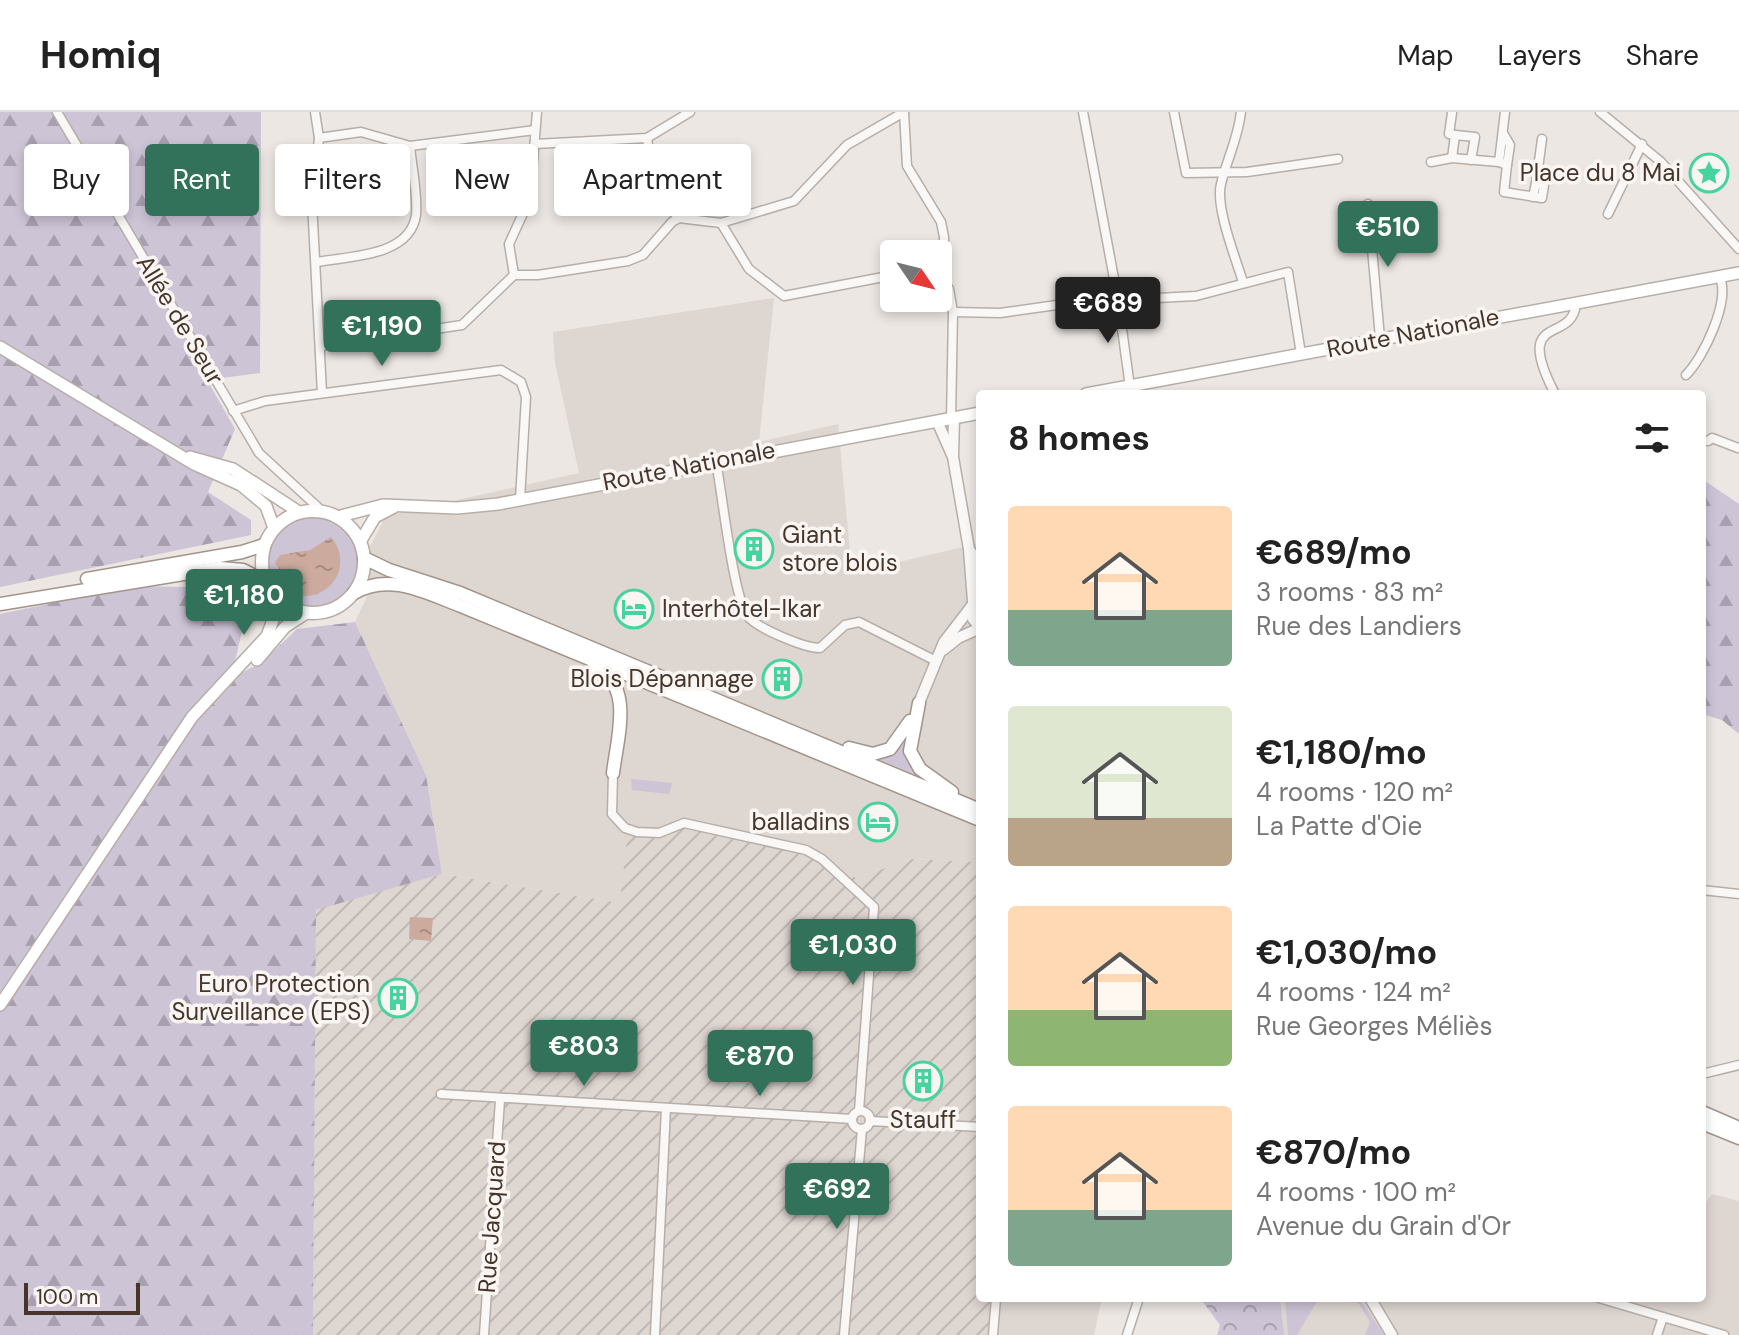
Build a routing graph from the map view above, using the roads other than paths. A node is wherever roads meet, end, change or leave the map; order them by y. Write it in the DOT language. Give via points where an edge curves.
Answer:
graph roads {
  1 [pos="57,112"];
  2 [pos="315,112"];
  3 [pos="537,112"];
  4 [pos="690,112"];
  5 [pos="904,112"];
  6 [pos="1083,112"];
  7 [pos="1174,112"];
  8 [pos="1241,112"];
  9 [pos="1505,112"];
  10 [pos="1600,112"];
  11 [pos="1452,113"];
  12 [pos="887,116"];
  13 [pos="535,130"];
  14 [pos="1455,135"];
  15 [pos="319,138"];
  16 [pos="647,138"];
  17 [pos="1542,139"];
  18 [pos="403,144"];
  19 [pos="535,144"];
  20 [pos="1642,144"];
  21 [pos="410,146"];
  22 [pos="1452,158"];
  23 [pos="1338,159"];
  24 [pos="1471,160"];
  25 [pos="1431,162"];
  26 [pos="1503,163"];
  27 [pos="1226,170"];
  28 [pos="1368,204"];
  29 [pos="1608,214"];
  30 [pos="522,216"];
  31 [pos="679,218"];
  32 [pos="721,223"];
  33 [pos="944,240"];
  34 [pos="1739,249"];
  35 [pos="317,262"];
  36 [pos="1739,273"];
  37 [pos="514,275"];
  38 [pos="880,278"];
  39 [pos="1720,278"];
  40 [pos="1243,282"];
  41 [pos="1118,300"];
  42 [pos="1576,304"];
  43 [pos="952,306"];
  44 [pos="953,312"];
  45 [pos="1380,338"];
  46 [pos="321,346"];
  47 [pos="0,347"];
  48 [pos="1301,354"];
  49 [pos="1686,375"];
  50 [pos="1131,390"];
  51 [pos="1553,390"];
  52 [pos="322,393"];
  53 [pos="233,411"];
  54 [pos="976,414"];
  55 [pos="952,418"];
  56 [pos="937,421"];
  57 [pos="1708,441"];
  58 [pos="1739,447"];
  59 [pos="181,455"];
  60 [pos="953,457"];
  61 [pos="716,461"];
  62 [pos="520,499"];
  63 [pos="398,506"];
  64 [pos="322,511"];
  65 [pos="299,512"];
  66 [pos="337,517"];
  67 [pos="274,528"];
  68 [pos="360,542"];
  69 [pos="264,545"];
  70 [pos="969,549"];
  71 [pos="364,558"];
  72 [pos="976,564"];
  73 [pos="264,581"];
  74 [pos="354,593"];
  75 [pos="0,595"];
  76 [pos="274,596"];
  77 [pos="975,600"];
  78 [pos="0,604"];
  79 [pos="305,614"];
  80 [pos="976,622"];
  81 [pos="976,629"];
  82 [pos="561,646"];
  83 [pos="938,658"];
  84 [pos="230,679"];
  85 [pos="919,703"];
  86 [pos="814,741"];
  87 [pos="613,773"];
  88 [pos="976,806"];
  89 [pos="976,806"];
  90 [pos="976,820"];
  91 [pos="1706,890"];
  92 [pos="1739,894"];
  93 [pos="0,1005"];
  94 [pos="1739,1065"];
  95 [pos="1706,1073"];
  96 [pos="441,1094"];
  97 [pos="500,1100"];
  98 [pos="666,1108"];
  99 [pos="859,1111"];
  100 [pos="1706,1114"];
  101 [pos="852,1119"];
  102 [pos="870,1121"];
  103 [pos="1706,1125"];
  104 [pos="976,1127"];
  105 [pos="1739,1128"];
  106 [pos="862,1129"];
  107 [pos="1739,1138"];
  108 [pos="996,1302"];
  109 [pos="1138,1302"];
  110 [pos="1372,1302"];
  111 [pos="1612,1302"];
  112 [pos="1663,1317"];
  113 [pos="484,1335"];
  114 [pos="655,1335"];
  115 [pos="844,1335"];
  116 [pos="993,1335"];
  117 [pos="1127,1335"];
  118 [pos="1392,1335"];
  119 [pos="1657,1335"];
  120 [pos="1724,1335"];
  1 -- 53 [label="street, Allée de Seur"];
  2 -- 15 [label="street"];
  3 -- 13 [label="street"];
  4 -- 16 [label="street"];
  5 -- 12 [label="street"];
  5 -- 33 [label="street" via="907,166 941,222"];
  6 -- 41 [label="street"];
  7 -- 27 [label="street" via="1186,173"];
  8 -- 27 [label="street"];
  9 -- 26 [label="street"];
  10 -- 20 [label="street"];
  11 -- 14 [label="street" via="1449,134"];
  12 -- 32 [label="street" via="847,145 794,201"];
  13 -- 19 [label="street"];
  13 -- 21 [label="street"];
  14 -- 22 [label="street"];
  14 -- 24 [label="street" via="1475,137"];
  15 -- 18 [label="street" via="361,132"];
  15 -- 35 [label="street" via="312,202"];
  16 -- 19 [label="street"];
  16 -- 31 [label="street" via="655,194"];
  17 -- 26 [label="street" via="1536,183 1544,185 1542,198 1504,192"];
  20 -- 29 [label="street"];
  20 -- 34 [label="street"];
  21 -- 35 [label="street" via="416,216 402,241 385,250"];
  22 -- 24 [label="street"];
  22 -- 25 [label="street"];
  23 -- 27 [label="street" via="1247,172"];
  24 -- 26 [label="street"];
  27 -- 40 [label="street" via="1220,187"];
  28 -- 45 [label="street"];
  30 -- 37 [label="street" via="509,244"];
  31 -- 32 [label="street"];
  31 -- 37 [label="street" via="643,255 628,261"];
  32 -- 38 [label="street" via="749,269 784,296"];
  35 -- 46 [label="street"];
  36 -- 39 [label="main road, Route Nationale"];
  37 -- 46 [label="street" via="462,325"];
  39 -- 42 [label="main road, Route Nationale"];
  39 -- 49 [label="street" via="1724,300 1696,366"];
  40 -- 41 [label="street" via="1196,296"];
  40 -- 48 [label="street" via="1288,272"];
  41 -- 44 [label="street" via="1000,313"];
  41 -- 50 [label="street"];
  42 -- 45 [label="main road, Route Nationale"];
  42 -- 51 [label="street" via="1570,319 1545,334 1537,350"];
  43 -- 44 [label="street"];
  44 -- 55 [label="street"];
  45 -- 48 [label="main road, Route Nationale"];
  46 -- 52 [label="street"];
  47 -- 59 [label="main road"];
  48 -- 50 [label="main road, Route Nationale"];
  52 -- 53 [label="street"];
  52 -- 62 [label="street" via="489,370 515,376 526,397"];
  53 -- 64 [label="street, Allée de Seur" via="259,453"];
  54 -- 55 [label="main road, Route Nationale"];
  55 -- 56 [label="main road, Route Nationale"];
  55 -- 60 [label="street"];
  56 -- 60 [label="street"];
  56 -- 61 [label="main road, Route Nationale"];
  57 -- 58 [label="street"];
  59 -- 65 [label="main road" via="233,469"];
  59 -- 67 [label="main road" via="255,494"];
  60 -- 70 [label="street"];
  61 -- 62 [label="main road, Route Nationale"];
  61 -- 83 [label="street" via="741,599 752,621 808,648 820,648 845,625 859,622"];
  62 -- 63 [label="main road, Route Nationale" via="457,508"];
  63 -- 66 [label="main road, Route Nationale"];
  63 -- 68 [label="main road" via="375,517"];
  64 -- 65 [label="main road"];
  64 -- 66 [label="main road"];
  65 -- 67 [label="main road"];
  66 -- 68 [label="main road"];
  67 -- 69 [label="main road"];
  68 -- 71 [label="main road"];
  69 -- 73 [label="main road"];
  69 -- 75 [label="main road"];
  70 -- 72 [label="street"];
  70 -- 77 [label="street"];
  71 -- 74 [label="main road"];
  71 -- 86 [label="main road"];
  73 -- 76 [label="main road"];
  73 -- 78 [label="main road" via="243,570 205,569"];
  74 -- 79 [label="main road" via="336,608"];
  74 -- 82 [label="main road" via="378,583 404,585"];
  76 -- 79 [label="main road"];
  76 -- 84 [label="main road" via="267,636"];
  77 -- 80 [label="street"];
  77 -- 83 [label="street"];
  79 -- 84 [label="main road"];
  81 -- 83 [label="street"];
  82 -- 87 [label="main road" via="601,670 618,689"];
  82 -- 90 [label="main road"];
  83 -- 85 [label="street"];
  84 -- 93 [label="main road" via="192,717"];
  85 -- 86 [label="main road" via="896,744 883,752"];
  85 -- 89 [label="main road" via="909,742 913,760 944,788"];
  86 -- 88 [label="main road"];
  87 -- 99 [label="street" via="612,814 625,828 659,833 684,823 806,850 874,907"];
  91 -- 92 [label="street"];
  94 -- 95 [label="street"];
  96 -- 97 [label="street"];
  97 -- 98 [label="street"];
  97 -- 113 [label="street, Rue Jacquard"];
  98 -- 101 [label="street"];
  98 -- 114 [label="street"];
  99 -- 101 [label="street"];
  99 -- 102 [label="street"];
  100 -- 105 [label="main road"];
  101 -- 106 [label="street" via="853,1126"];
  102 -- 104 [label="street"];
  102 -- 106 [label="street"];
  103 -- 107 [label="main road"];
  106 -- 115 [label="street"];
  108 -- 116 [label="street"];
  109 -- 117 [label="street"];
  110 -- 118 [label="street"];
  111 -- 112 [label="street"];
  112 -- 119 [label="street"];
  112 -- 120 [label="street"];
}
